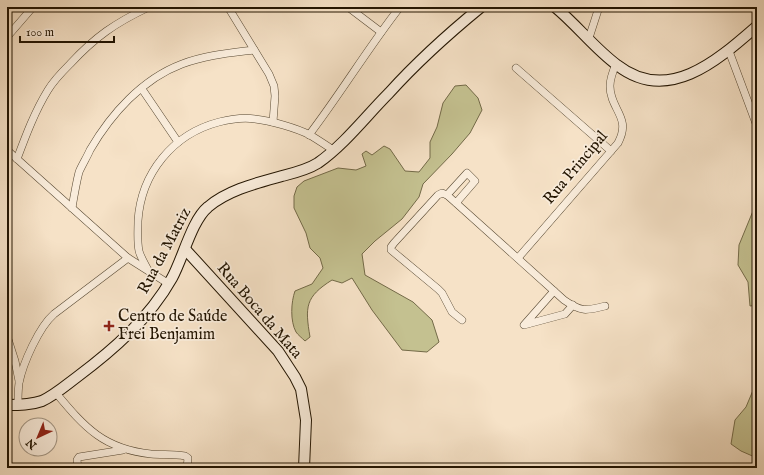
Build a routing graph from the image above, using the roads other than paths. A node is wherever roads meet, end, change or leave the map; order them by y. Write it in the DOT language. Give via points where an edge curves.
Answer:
graph roads {
  1 [pos="33,7"];
  2 [pos="149,7"];
  3 [pos="228,7"];
  4 [pos="348,7"];
  5 [pos="400,7"];
  6 [pos="481,7"];
  7 [pos="555,7"];
  8 [pos="598,7"];
  9 [pos="757,26"];
  10 [pos="381,32"];
  11 [pos="7,37"];
  12 [pos="589,38"];
  13 [pos="254,50"];
  14 [pos="729,51"];
  15 [pos="616,64"];
  16 [pos="516,68"];
  17 [pos="142,89"];
  18 [pos="273,122"];
  19 [pos="757,126"];
  20 [pos="309,135"];
  21 [pos="178,142"];
  22 [pos="7,150"];
  23 [pos="333,150"];
  24 [pos="611,151"];
  25 [pos="17,159"];
  26 [pos="447,195"];
  27 [pos="456,203"];
  28 [pos="72,208"];
  29 [pos="185,249"];
  30 [pos="128,258"];
  31 [pos="518,258"];
  32 [pos="148,270"];
  33 [pos="169,284"];
  34 [pos="554,291"];
  35 [pos="573,305"];
  36 [pos="605,306"];
  37 [pos="462,320"];
  38 [pos="7,336"];
  39 [pos="19,383"];
  40 [pos="56,393"];
  41 [pos="7,405"];
  42 [pos="18,405"];
  43 [pos="123,450"];
  44 [pos="78,468"];
  45 [pos="187,468"];
  46 [pos="304,468"];
  1 -- 11 [label="street"];
  2 -- 25 [label="street" via="108,29 90,43 62,72 40,104"];
  3 -- 13 [label="street"];
  4 -- 10 [label="street"];
  5 -- 10 [label="street"];
  6 -- 23 [label="main road, Rua da Matriz" via="420,61"];
  7 -- 12 [label="main road"];
  8 -- 12 [label="street"];
  9 -- 14 [label="main road"];
  10 -- 20 [label="street"];
  12 -- 15 [label="main road"];
  13 -- 17 [label="street" via="217,54 183,64 169,70"];
  13 -- 18 [label="street" via="274,86"];
  14 -- 15 [label="main road" via="686,76 660,81 638,78"];
  14 -- 19 [label="street"];
  15 -- 24 [label="street, Rua Principal" via="611,77 610,93 623,122 623,129 621,137"];
  16 -- 24 [label="street"];
  17 -- 21 [label="street"];
  17 -- 28 [label="street" via="113,116 94,143 80,171"];
  18 -- 20 [label="street"];
  18 -- 21 [label="street" via="255,118 226,121 209,125"];
  20 -- 23 [label="street"];
  21 -- 32 [label="street" via="154,171 144,188 138,241 139,251"];
  22 -- 25 [label="street"];
  23 -- 29 [label="main road, Rua da Matriz" via="307,169 239,190 214,202 196,223"];
  24 -- 31 [label="street, Rua Principal"];
  25 -- 28 [label="street"];
  26 -- 27 [label="street"];
  26 -- 27 [label="street" via="467,173 475,181"];
  26 -- 37 [label="street" via="438,195 394,243 391,250 438,289 452,312"];
  27 -- 31 [label="street"];
  28 -- 30 [label="street"];
  29 -- 33 [label="main road, Rua da Matriz"];
  29 -- 46 [label="main road, Rua Boca da Mata" via="278,352 295,377 301,389 306,420"];
  30 -- 32 [label="street"];
  30 -- 39 [label="street" via="47,319 30,352"];
  31 -- 34 [label="street"];
  32 -- 33 [label="street"];
  33 -- 40 [label="main road, Rua da Matriz" via="126,336"];
  34 -- 35 [label="street"];
  34 -- 35 [label="street" via="524,325 565,314"];
  35 -- 36 [label="street" via="587,311"];
  38 -- 39 [label="street"];
  39 -- 42 [label="street"];
  40 -- 42 [label="main road, Rua da Matriz" via="37,402"];
  40 -- 43 [label="street" via="91,431"];
  41 -- 42 [label="main road, Rua da Matriz"];
  43 -- 44 [label="street" via="81,457 77,460"];
  43 -- 45 [label="street" via="185,456 188,458"];
}
